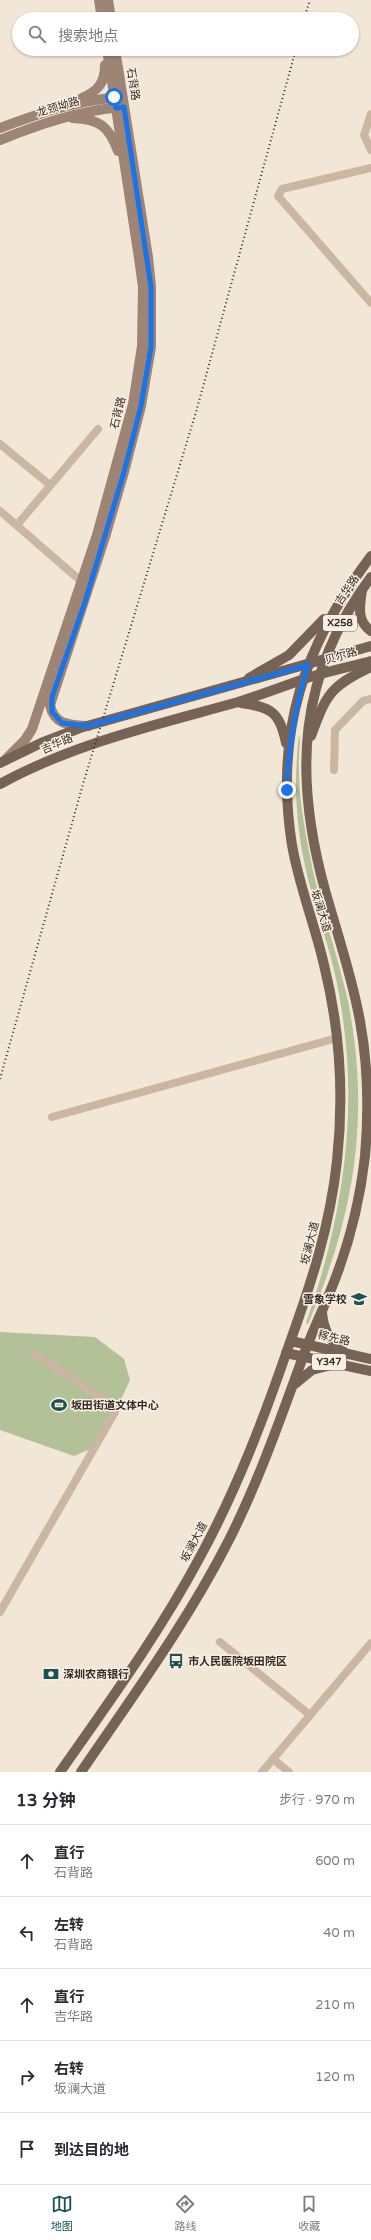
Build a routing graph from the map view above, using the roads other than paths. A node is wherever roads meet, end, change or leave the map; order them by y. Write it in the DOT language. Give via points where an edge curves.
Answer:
graph roads {
  1 [pos="99,0"];
  2 [pos="108,0"];
  3 [pos="101,12"];
  4 [pos="110,12"];
  5 [pos="105,56"];
  6 [pos="108,56"];
  7 [pos="116,56"];
  8 [pos="118,97"];
  9 [pos="72,104"];
  10 [pos="120,107"];
  11 [pos="371,114"];
  12 [pos="58,118"];
  13 [pos="0,128"];
  14 [pos="0,140"];
  15 [pos="371,150"];
  16 [pos="371,168"];
  17 [pos="125,169"];
  18 [pos="371,303"];
  19 [pos="98,428"];
  20 [pos="0,444"];
  21 [pos="50,485"];
  22 [pos="0,511"];
  23 [pos="17,525"];
  24 [pos="371,556"];
  25 [pos="371,577"];
  26 [pos="82,582"];
  27 [pos="363,588"];
  28 [pos="334,609"];
  29 [pos="371,631"];
  30 [pos="371,646"];
  31 [pos="323,661"];
  32 [pos="371,661"];
  33 [pos="308,665"];
  34 [pos="371,667"];
  35 [pos="318,675"];
  36 [pos="303,679"];
  37 [pos="233,686"];
  38 [pos="371,699"];
  39 [pos="237,702"];
  40 [pos="88,726"];
  41 [pos="306,747"];
  42 [pos="288,752"];
  43 [pos="2,762"];
  44 [pos="334,770"];
  45 [pos="0,784"];
  46 [pos="337,1038"];
  47 [pos="369,1081"];
  48 [pos="52,1117"];
  49 [pos="322,1311"];
  50 [pos="291,1341"];
  51 [pos="308,1345"];
  52 [pos="286,1353"];
  53 [pos="35,1354"];
  54 [pos="348,1354"];
  55 [pos="303,1357"];
  56 [pos="371,1359"];
  57 [pos="338,1364"];
  58 [pos="371,1372"];
  59 [pos="292,1389"];
  60 [pos="0,1612"];
  61 [pos="220,1642"];
  62 [pos="371,1643"];
  63 [pos="310,1716"];
  64 [pos="273,1759"];
  65 [pos="60,1772"];
  66 [pos="81,1772"];
  67 [pos="262,1772"];
  68 [pos="289,1772"];
  1 -- 3 [label="main road"];
  2 -- 4 [label="main road"];
  5 -- 9 [label="main road" via="101,85 92,94"];
  6 -- 8 [label="main road, 石背路"];
  7 -- 8 [label="main road, 石背路"];
  8 -- 9 [label="main road, 龙颈坳路"];
  8 -- 10 [label="main road, 石背路"];
  9 -- 13 [label="main road, 龙颈坳路"];
  10 -- 12 [label="main road, 龙颈坳路"];
  10 -- 17 [label="main road, 石背路"];
  10 -- 40 [label="main road, 石背路" via="151,287 151,347 141,406 124,472 50,704 52,712 62,723"];
  11 -- 15 [label="street" via="364,135"];
  12 -- 14 [label="main road, 龙颈坳路"];
  12 -- 17 [label="main road" via="88,119 103,126 113,137"];
  16 -- 18 [label="street" via="282,189 278,196"];
  17 -- 26 [label="main road, 石背路" via="143,287 142,346 133,404"];
  19 -- 21 [label="street"];
  20 -- 21 [label="street"];
  21 -- 23 [label="street"];
  22 -- 23 [label="street"];
  23 -- 26 [label="street"];
  24 -- 28 [label="main road, 吉华路 / X258"];
  25 -- 27 [label="main road, 吉华路 / X258"];
  26 -- 43 [label="main road, 石背路" via="32,729 25,740"];
  27 -- 29 [label="main road" via="360,615 365,626"];
  27 -- 31 [label="main road, 吉华路 / X258" via="340,623"];
  28 -- 33 [label="main road, 坂澜大道"];
  28 -- 37 [label="main road, X258" via="289,655"];
  30 -- 31 [label="main road, 贝尔路"];
  31 -- 33 [label="main road, 吉华路 / X258"];
  31 -- 35 [label="main road, 吉华路 / X258"];
  32 -- 35 [label="main road, 贝尔路"];
  33 -- 36 [label="main road, 坂澜大道"];
  33 -- 37 [label="main road, 吉华路 / X258"];
  34 -- 41 [label="main road" via="343,681 328,695"];
  35 -- 36 [label="main road, 吉华路"];
  35 -- 41 [label="main road, 坂澜大道" via="309,714"];
  36 -- 39 [label="main road, 吉华路" via="284,688"];
  36 -- 42 [label="main road, 坂澜大道" via="293,715"];
  37 -- 40 [label="main road, 吉华路 / X258"];
  38 -- 44 [label="street" via="363,701 335,730"];
  39 -- 42 [label="main road" via="259,705 273,712 282,725"];
  39 -- 45 [label="main road, 吉华路" via="100,740"];
  40 -- 43 [label="main road, 吉华路 / X258" via="41,743"];
  41 -- 47 [label="main road, 坂澜大道" via="308,797 316,850 356,1000"];
  42 -- 46 [label="main road, 坂澜大道" via="288,802 292,845 324,963"];
  46 -- 48 [label="street"];
  46 -- 50 [label="main road, 坂澜大道" via="340,1108 335,1180 320,1252"];
  47 -- 49 [label="main road, 坂澜大道" via="358,1200 340,1265"];
  49 -- 51 [label="main road, 坂澜大道"];
  49 -- 54 [label="main road" via="329,1336"];
  50 -- 51 [label="main road, 稼先路 / Y347"];
  50 -- 52 [label="main road, 坂澜大道"];
  51 -- 54 [label="main road, 稼先路 / Y347"];
  51 -- 55 [label="main road, 坂澜大道"];
  52 -- 55 [label="main road, Y347"];
  52 -- 65 [label="main road, 坂澜大道" via="244,1465 200,1558 151,1640"];
  53 -- 60 [label="street" via="112,1404 115,1412"];
  54 -- 56 [label="main road, 稼先路 / Y347"];
  55 -- 57 [label="main road, Y347"];
  55 -- 59 [label="main road, 坂澜大道"];
  57 -- 58 [label="main road, Y347"];
  57 -- 59 [label="main road" via="312,1370"];
  59 -- 66 [label="main road, 坂澜大道" via="257,1479 215,1566 165,1649"];
  61 -- 63 [label="street"];
  62 -- 63 [label="street"];
  63 -- 64 [label="street"];
  64 -- 67 [label="street"];
  64 -- 68 [label="street"];
}
